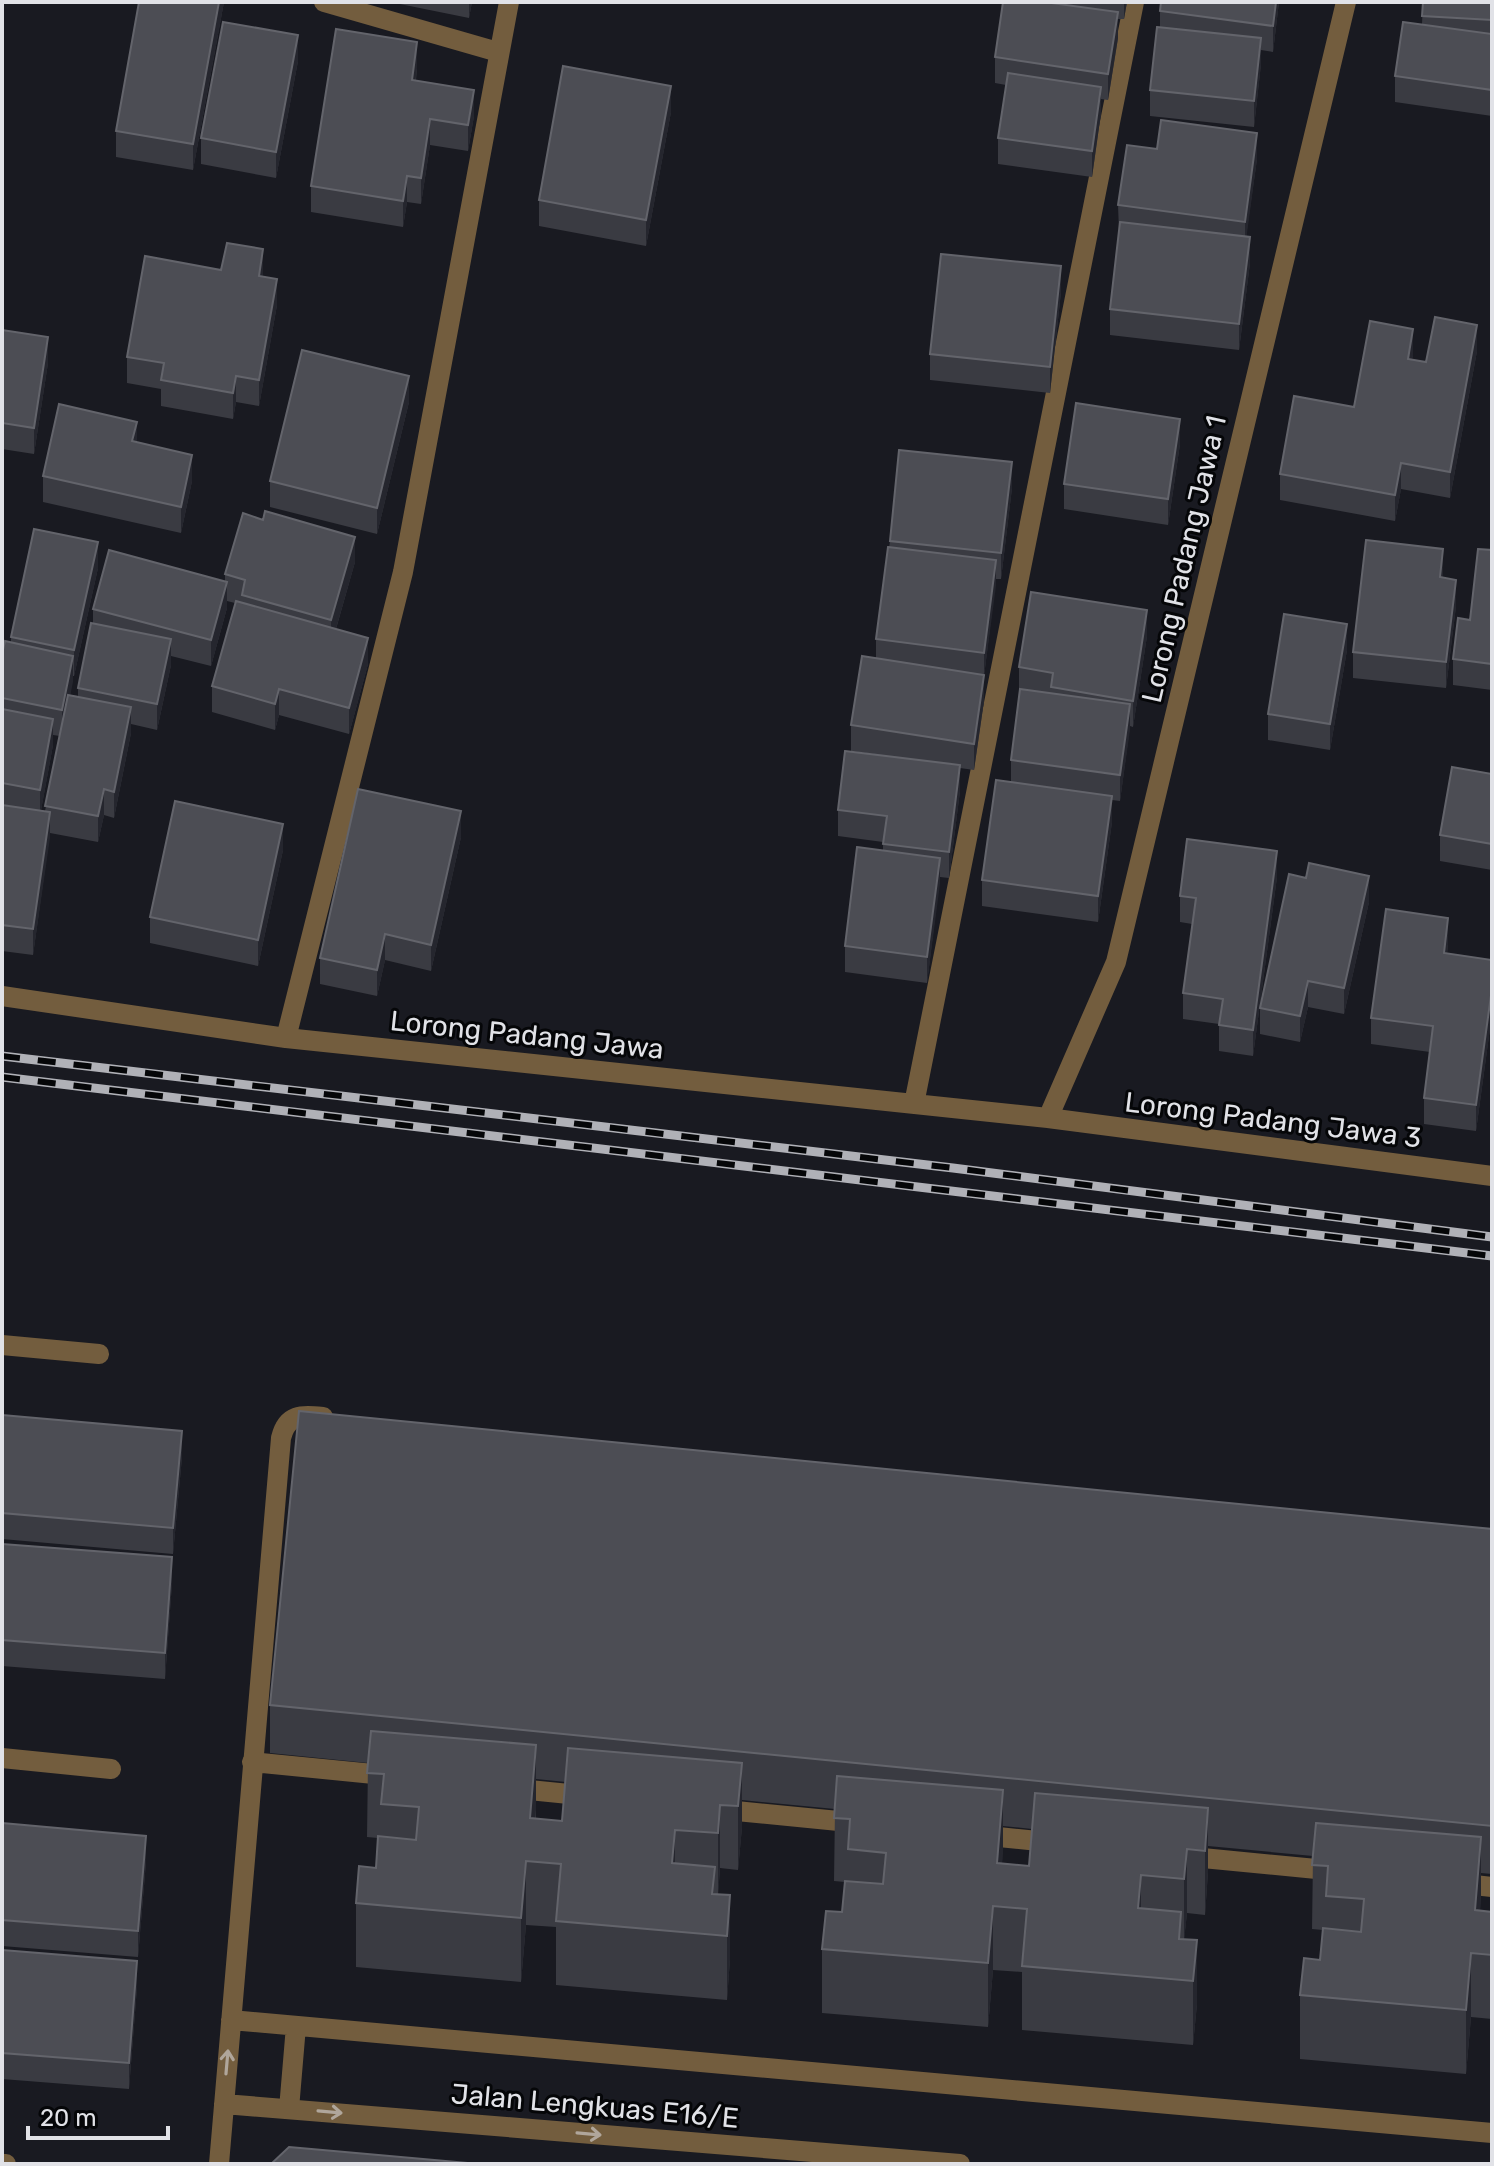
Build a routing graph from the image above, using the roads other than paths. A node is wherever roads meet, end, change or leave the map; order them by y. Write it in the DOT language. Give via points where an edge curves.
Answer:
graph roads {
  1 [pos="324,2"];
  2 [pos="509,2"];
  3 [pos="1134,2"];
  4 [pos="1346,2"];
  5 [pos="498,52"];
  6 [pos="2,996"];
  7 [pos="286,1038"];
  8 [pos="914,1104"];
  9 [pos="1048,1118"];
  10 [pos="1492,1176"];
  11 [pos="2,1345"];
  12 [pos="99,1354"];
  13 [pos="337,1419"];
  14 [pos="2,1758"];
  15 [pos="252,1762"];
  16 [pos="111,1769"];
  17 [pos="411,1778"];
  18 [pos="490,1786"];
  19 [pos="618,1799"];
  20 [pos="697,1807"];
  21 [pos="872,1824"];
  22 [pos="951,1832"];
  23 [pos="1079,1845"];
  24 [pos="1158,1853"];
  25 [pos="1365,1874"];
  26 [pos="1428,1881"];
  27 [pos="1492,1887"];
  28 [pos="231,2020"];
  29 [pos="296,2026"];
  30 [pos="224,2104"];
  31 [pos="289,2109"];
  32 [pos="1492,2133"];
  33 [pos="219,2164"];
  34 [pos="960,2164"];
  1 -- 5 [label="street"];
  2 -- 5 [label="street"];
  3 -- 8 [label="street"];
  4 -- 9 [label="street, Lorong Padang Jawa 1" via="1116,962"];
  5 -- 7 [label="street" via="403,572"];
  6 -- 7 [label="street, Lorong Padang Jawa"];
  7 -- 8 [label="street, Lorong Padang Jawa"];
  8 -- 9 [label="street, Lorong Padang Jawa"];
  9 -- 10 [label="street, Lorong Padang Jawa 3"];
  11 -- 12 [label="street"];
  13 -- 15 [label="street" via="294,1417 281,1438"];
  14 -- 16 [label="street"];
  15 -- 17 [label="street"];
  15 -- 28 [label="street"];
  18 -- 19 [label="street"];
  20 -- 21 [label="street"];
  22 -- 23 [label="street"];
  24 -- 25 [label="street"];
  26 -- 27 [label="street"];
  28 -- 29 [label="street"];
  30 -- 28 [label="street, one-way"];
  29 -- 31 [label="street"];
  29 -- 32 [label="street"];
  30 -- 31 [label="street, Jalan Lengkuas E16/E"];
  30 -- 33 [label="street"];
  31 -- 34 [label="street, Jalan Lengkuas E16/E, one-way"];
}
